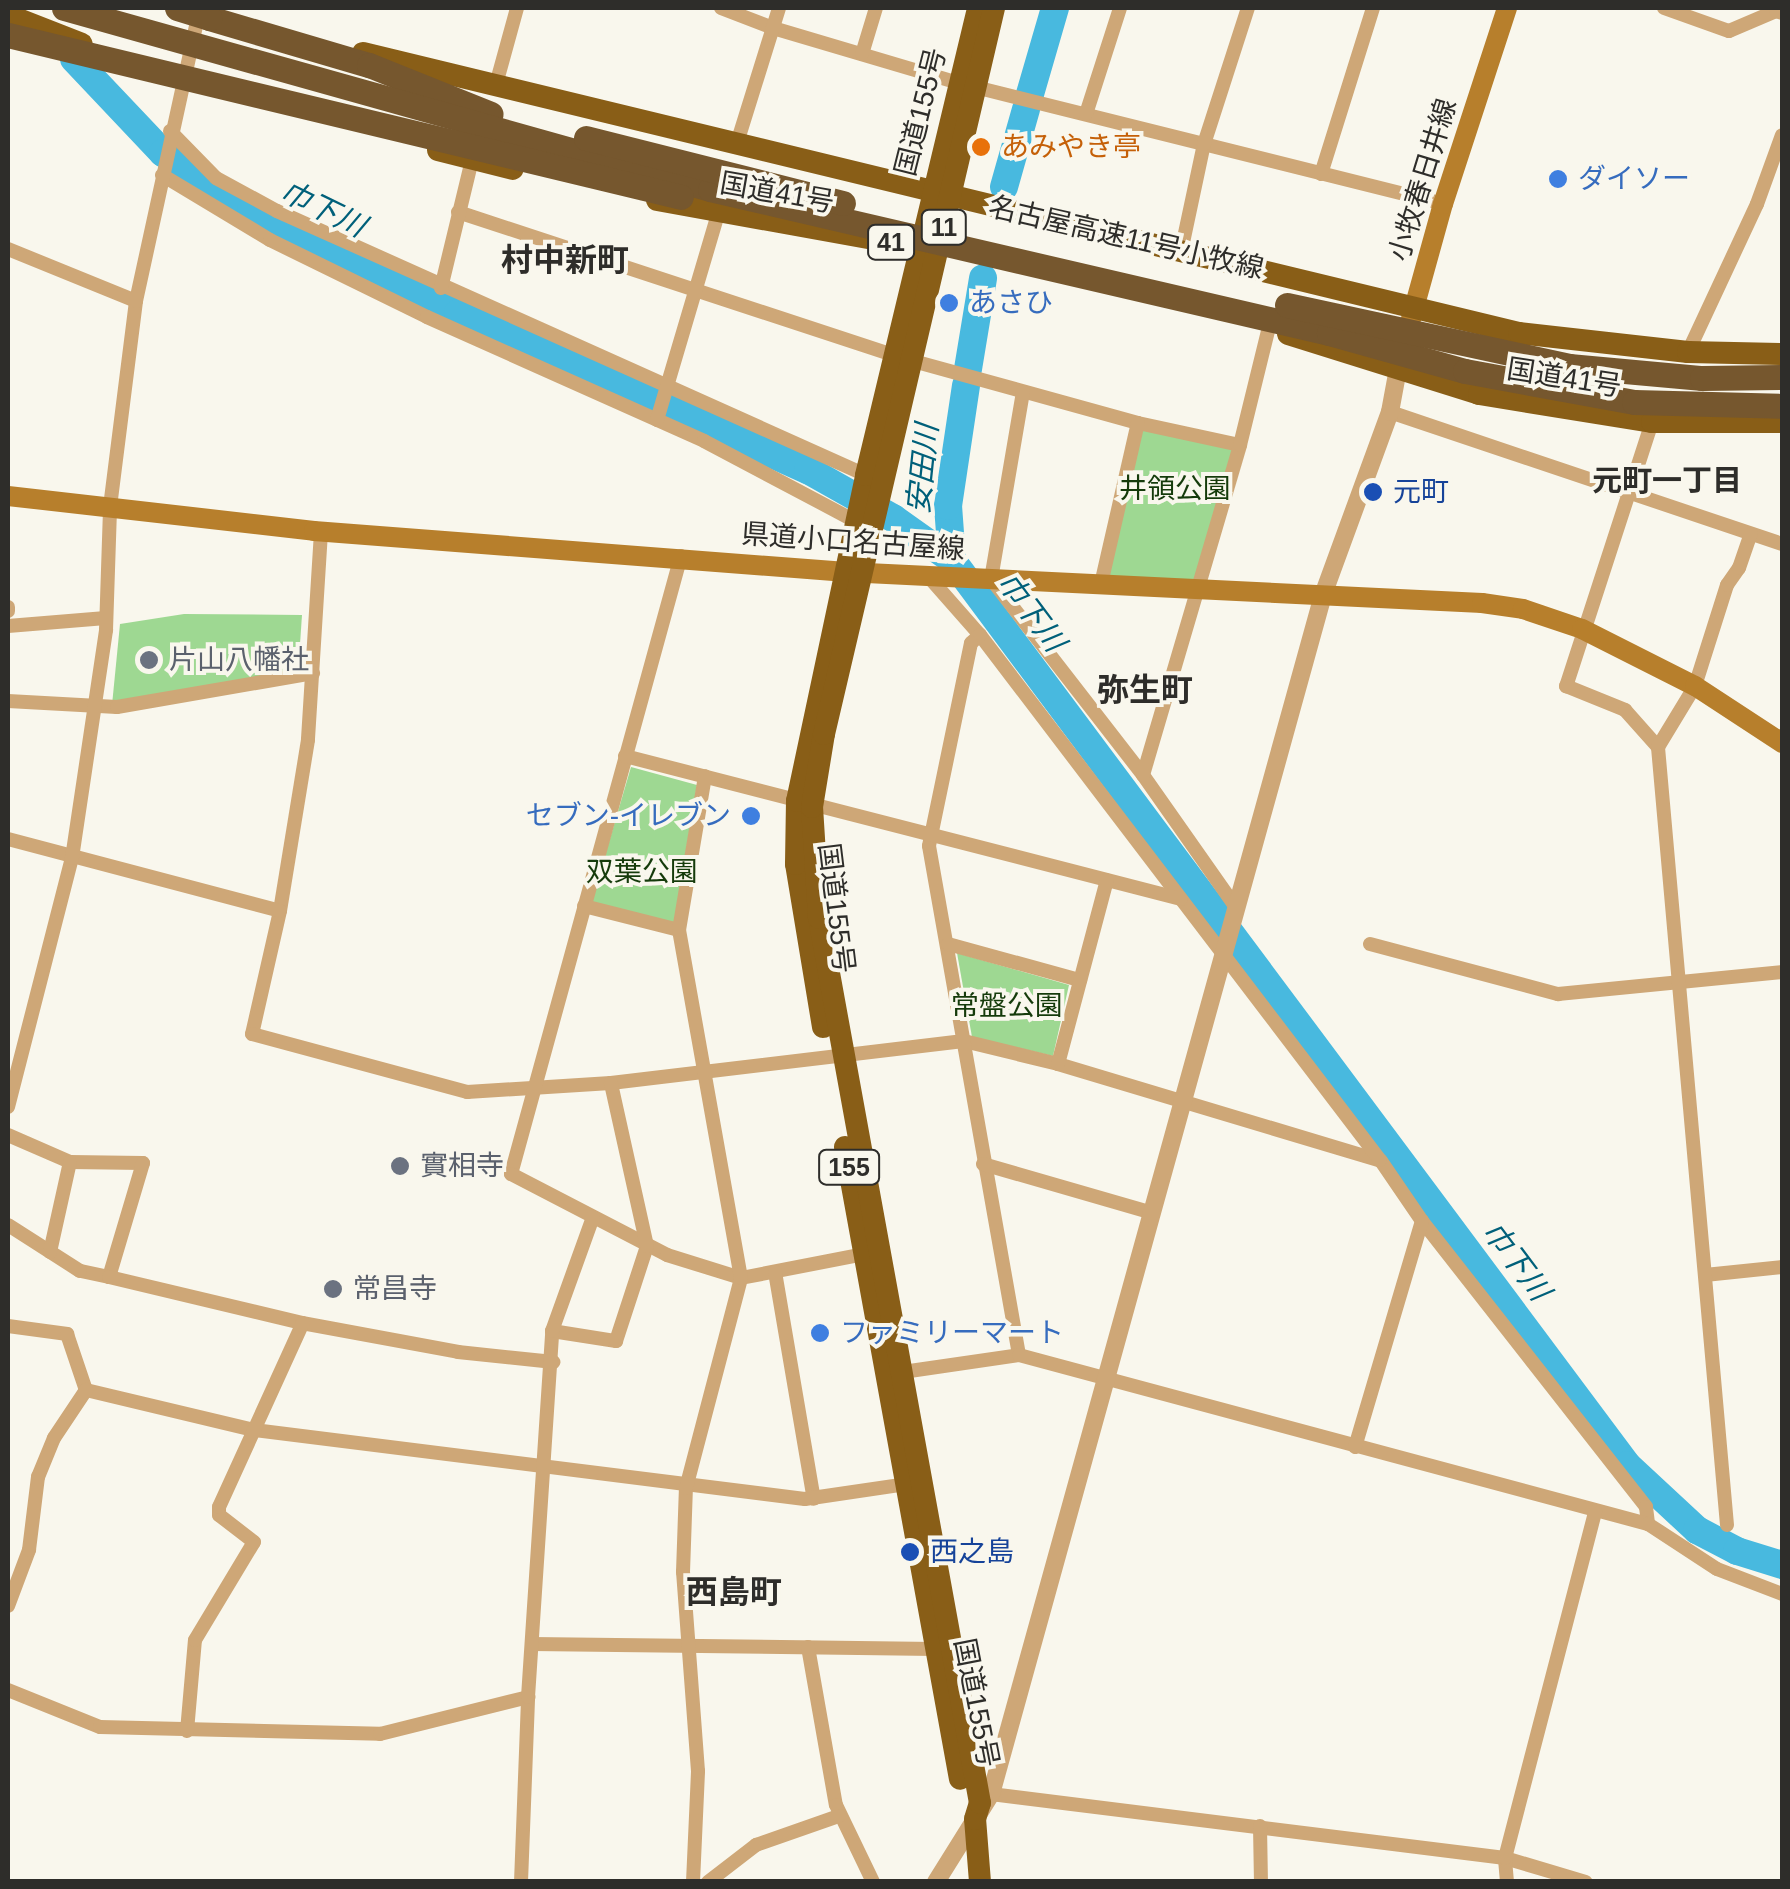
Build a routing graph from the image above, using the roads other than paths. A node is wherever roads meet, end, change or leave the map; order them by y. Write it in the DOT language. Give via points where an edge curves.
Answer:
graph roads {
  1 [pos="64,8"];
  2 [pos="119,8"];
  3 [pos="192,8"];
  4 [pos="517,8"];
  5 [pos="721,8"];
  6 [pos="779,8"];
  7 [pos="876,8"];
  8 [pos="978,8"];
  9 [pos="994,8"];
  10 [pos="1120,8"];
  11 [pos="1248,8"];
  12 [pos="1373,8"];
  13 [pos="1506,8"];
  14 [pos="1664,8"];
  15 [pos="1782,13"];
  16 [pos="8,15"];
  17 [pos="773,28"];
  18 [pos="8,35"];
  19 [pos="862,54"];
  20 [pos="182,84"];
  21 [pos="968,85"];
  22 [pos="495,88"];
  23 [pos="491,114"];
  24 [pos="1086,114"];
  25 [pos="170,131"];
  26 [pos="1782,134"];
  27 [pos="738,143"];
  28 [pos="1204,144"];
  29 [pos="472,160"];
  30 [pos="1321,174"];
  31 [pos="162,176"];
  32 [pos="942,194"];
  33 [pos="1442,204"];
  34 [pos="458,212"];
  35 [pos="718,214"];
  36 [pos="824,216"];
  37 [pos="8,249"];
  38 [pos="929,249"];
  39 [pos="1181,252"];
  40 [pos="440,288"];
  41 [pos="698,288"];
  42 [pos="136,301"];
  43 [pos="1413,310"];
  44 [pos="1269,328"];
  45 [pos="1330,333"];
  46 [pos="1688,352"];
  47 [pos="1782,354"];
  48 [pos="904,359"];
  49 [pos="1398,370"];
  50 [pos="1782,378"];
  51 [pos="1782,388"];
  52 [pos="668,389"];
  53 [pos="1023,392"];
  54 [pos="1782,406"];
  55 [pos="1390,412"];
  56 [pos="656,420"];
  57 [pos="1652,422"];
  58 [pos="1782,422"];
  59 [pos="1138,423"];
  60 [pos="1240,445"];
  61 [pos="870,487"];
  62 [pos="1629,494"];
  63 [pos="8,496"];
  64 [pos="110,507"];
  65 [pos="863,519"];
  66 [pos="321,532"];
  67 [pos="1751,534"];
  68 [pos="1782,544"];
  69 [pos="681,556"];
  70 [pos="855,572"];
  71 [pos="928,576"];
  72 [pos="991,580"];
  73 [pos="1101,584"];
  74 [pos="1199,590"];
  75 [pos="1322,596"];
  76 [pos="106,618"];
  77 [pos="8,626"];
  78 [pos="1582,629"];
  79 [pos="980,635"];
  80 [pos="313,673"];
  81 [pos="1695,686"];
  82 [pos="8,701"];
  83 [pos="95,704"];
  84 [pos="1782,743"];
  85 [pos="1658,748"];
  86 [pos="625,756"];
  87 [pos="1143,775"];
  88 [pos="705,776"];
  89 [pos="804,804"];
  90 [pos="930,838"];
  91 [pos="8,839"];
  92 [pos="72,858"];
  93 [pos="1107,880"];
  94 [pos="1182,899"];
  95 [pos="584,906"];
  96 [pos="1235,906"];
  97 [pos="280,911"];
  98 [pos="679,930"];
  99 [pos="948,944"];
  100 [pos="1370,944"];
  101 [pos="1222,953"];
  102 [pos="1782,972"];
  103 [pos="1080,980"];
  104 [pos="1679,983"];
  105 [pos="964,1041"];
  106 [pos="836,1054"];
  107 [pos="1058,1064"];
  108 [pos="706,1072"];
  109 [pos="611,1083"];
  110 [pos="534,1090"];
  111 [pos="1180,1104"];
  112 [pos="8,1107"];
  113 [pos="8,1135"];
  114 [pos="1382,1161"];
  115 [pos="70,1162"];
  116 [pos="983,1164"];
  117 [pos="1149,1212"];
  118 [pos="593,1218"];
  119 [pos="1422,1221"];
  120 [pos="8,1226"];
  121 [pos="647,1246"];
  122 [pos="50,1252"];
  123 [pos="864,1254"];
  124 [pos="1782,1268"];
  125 [pos="775,1272"];
  126 [pos="1705,1276"];
  127 [pos="109,1277"];
  128 [pos="741,1278"];
  129 [pos="303,1323"];
  130 [pos="8,1326"];
  131 [pos="552,1331"];
  132 [pos="1019,1354"];
  133 [pos="552,1362"];
  134 [pos="894,1374"];
  135 [pos="1104,1379"];
  136 [pos="86,1390"];
  137 [pos="254,1430"];
  138 [pos="1355,1447"];
  139 [pos="544,1469"];
  140 [pos="906,1484"];
  141 [pos="686,1488"];
  142 [pos="814,1499"];
  143 [pos="1595,1512"];
  144 [pos="1648,1524"];
  145 [pos="1727,1524"];
  146 [pos="1782,1594"];
  147 [pos="8,1606"];
  148 [pos="532,1644"];
  149 [pos="690,1644"];
  150 [pos="808,1647"];
  151 [pos="936,1648"];
  152 [pos="8,1690"];
  153 [pos="528,1697"];
  154 [pos="187,1731"];
  155 [pos="990,1794"];
  156 [pos="839,1816"];
  157 [pos="975,1819"];
  158 [pos="1260,1826"];
  159 [pos="1505,1858"];
  160 [pos="521,1882"];
  161 [pos="693,1882"];
  162 [pos="708,1882"];
  163 [pos="873,1882"];
  164 [pos="936,1882"];
  165 [pos="980,1882"];
  166 [pos="1262,1882"];
  167 [pos="1507,1882"];
  168 [pos="1586,1882"];
  1 -- 36 [label="highway, 11, bridge"];
  2 -- 23 [label="highway, 名古屋高速11号小牧線 / 11"];
  3 -- 20 [label="street"];
  3 -- 22 [label="highway, 国道41号 / 41"];
  3 -- 23 [label="highway, bridge" via="369,65"];
  4 -- 22 [label="street"];
  5 -- 17 [label="street"];
  6 -- 17 [label="street"];
  7 -- 19 [label="street"];
  8 -- 21 [label="highway, 国道155号 / 155"];
  9 -- 21 [label="highway, 国道155号 / 155"];
  10 -- 24 [label="street"];
  11 -- 28 [label="street"];
  12 -- 30 [label="street"];
  13 -- 33 [label="main road, 小牧春日井線"];
  14 -- 15 [label="street" via="1729,31"];
  16 -- 20 [label="highway, 国道41号 / 41"];
  17 -- 19 [label="street"];
  17 -- 27 [label="street"];
  18 -- 36 [label="highway, bridge" via="591,179 768,215"];
  19 -- 21 [label="street"];
  20 -- 25 [label="street"];
  20 -- 29 [label="highway, 国道41号 / 41"];
  21 -- 24 [label="street"];
  21 -- 32 [label="highway, 国道155号 / 155"];
  22 -- 27 [label="highway, 国道41号 / 41"];
  23 -- 50 [label="highway, 名古屋高速11号小牧線 / 11, bridge" via="1469,347 1636,374"];
  24 -- 28 [label="street"];
  25 -- 31 [label="street"];
  25 -- 40 [label="street" via="216,178"];
  26 -- 46 [label="street"];
  27 -- 32 [label="highway, 国道41号 / 41"];
  28 -- 30 [label="street"];
  28 -- 39 [label="street"];
  29 -- 34 [label="street"];
  29 -- 35 [label="highway, 国道41号 / 41"];
  30 -- 33 [label="street"];
  31 -- 42 [label="street"];
  31 -- 56 [label="street" via="288,248"];
  32 -- 38 [label="highway, 国道155号 / 155"];
  32 -- 39 [label="highway, 国道41号 / 41"];
  33 -- 43 [label="main road, 小牧春日井線"];
  34 -- 40 [label="street"];
  34 -- 41 [label="street"];
  35 -- 38 [label="highway, 国道41号 / 41"];
  35 -- 41 [label="street"];
  36 -- 45 [label="highway, 名古屋高速11号小牧線 / 11, bridge"];
  37 -- 42 [label="street"];
  38 -- 44 [label="highway, 国道41号 / 41"];
  38 -- 48 [label="highway, 国道155号 / 155"];
  39 -- 43 [label="highway, 国道41号 / 41"];
  40 -- 52 [label="street"];
  41 -- 48 [label="street"];
  41 -- 52 [label="street"];
  42 -- 64 [label="street"];
  43 -- 46 [label="highway, 国道41号 / 41" via="1518,333"];
  43 -- 49 [label="main road, 小牧春日井線"];
  44 -- 49 [label="highway, 国道41号 / 41"];
  44 -- 60 [label="street"];
  45 -- 51 [label="highway, bridge" via="1615,388"];
  45 -- 54 [label="highway, 名古屋高速11号小牧線 / 11, bridge" via="1560,391 1634,402"];
  46 -- 47 [label="highway, 国道41号 / 41"];
  48 -- 53 [label="street"];
  48 -- 61 [label="highway, 国道155号 / 155"];
  49 -- 55 [label="street"];
  49 -- 57 [label="highway, 国道41号 / 41" via="1479,394"];
  52 -- 56 [label="street"];
  52 -- 61 [label="street"];
  53 -- 59 [label="street"];
  53 -- 72 [label="street"];
  55 -- 62 [label="street"];
  55 -- 75 [label="street"];
  56 -- 65 [label="street"];
  57 -- 58 [label="highway, 国道41号 / 41"];
  57 -- 62 [label="street"];
  59 -- 60 [label="street"];
  59 -- 73 [label="street"];
  60 -- 74 [label="street"];
  61 -- 65 [label="highway, 国道155号 / 155"];
  62 -- 67 [label="street"];
  62 -- 78 [label="street"];
  63 -- 64 [label="main road, 県道小口名古屋線"];
  64 -- 66 [label="main road, 県道小口名古屋線"];
  64 -- 76 [label="street"];
  65 -- 70 [label="highway, 国道155号 / 155"];
  66 -- 69 [label="main road, 県道小口名古屋線"];
  66 -- 80 [label="street"];
  67 -- 68 [label="street"];
  67 -- 81 [label="street"];
  69 -- 70 [label="main road, 県道小口名古屋線"];
  69 -- 86 [label="street"];
  70 -- 71 [label="main road, 県道小口名古屋線"];
  70 -- 89 [label="highway, 国道155号 / 155" via="811,716"];
  71 -- 72 [label="main road, 県道小口名古屋線"];
  71 -- 79 [label="street"];
  72 -- 73 [label="main road, 県道小口名古屋線"];
  72 -- 87 [label="street"];
  73 -- 74 [label="main road, 県道小口名古屋線"];
  74 -- 75 [label="main road, 県道小口名古屋線"];
  74 -- 87 [label="street"];
  75 -- 78 [label="main road, 県道小口名古屋線" via="1482,602"];
  75 -- 96 [label="street"];
  76 -- 77 [label="street"];
  76 -- 83 [label="street"];
  78 -- 81 [label="main road, 県道小口名古屋線"];
  78 -- 85 [label="street" via="1566,686 1625,710"];
  79 -- 90 [label="street" via="972,643"];
  79 -- 94 [label="street"];
  80 -- 83 [label="street" via="117,707"];
  80 -- 97 [label="street"];
  81 -- 84 [label="main road, 県道小口名古屋線"];
  81 -- 85 [label="street"];
  82 -- 83 [label="street"];
  83 -- 92 [label="street"];
  85 -- 104 [label="street"];
  86 -- 88 [label="street"];
  86 -- 95 [label="street"];
  87 -- 96 [label="street"];
  88 -- 89 [label="street"];
  88 -- 98 [label="street"];
  89 -- 90 [label="street"];
  89 -- 106 [label="highway, 国道155号 / 155" via="798,882"];
  90 -- 93 [label="street"];
  90 -- 99 [label="street"];
  91 -- 92 [label="street"];
  92 -- 97 [label="street"];
  92 -- 112 [label="street"];
  93 -- 94 [label="street"];
  93 -- 103 [label="street"];
  94 -- 101 [label="street"];
  95 -- 98 [label="street"];
  95 -- 110 [label="street"];
  96 -- 101 [label="street"];
  97 -- 110 [label="street" via="252,1034 467,1092"];
  98 -- 108 [label="street"];
  99 -- 103 [label="street"];
  99 -- 105 [label="street"];
  100 -- 104 [label="street" via="1558,994"];
  101 -- 111 [label="street"];
  101 -- 114 [label="street"];
  102 -- 104 [label="street"];
  103 -- 107 [label="street"];
  104 -- 126 [label="street"];
  105 -- 106 [label="street"];
  105 -- 107 [label="street"];
  105 -- 116 [label="street"];
  106 -- 108 [label="street"];
  106 -- 123 [label="highway, 国道155号 / 155"];
  106 -- 134 [label="highway, 国道155号 / 155"];
  107 -- 111 [label="street"];
  108 -- 109 [label="street"];
  108 -- 128 [label="street"];
  109 -- 110 [label="street"];
  109 -- 121 [label="street"];
  110 -- 118 [label="street" via="511,1174"];
  111 -- 114 [label="street"];
  111 -- 117 [label="street"];
  113 -- 115 [label="street"];
  114 -- 119 [label="street"];
  115 -- 122 [label="street"];
  115 -- 127 [label="street" via="143,1163"];
  116 -- 117 [label="street"];
  116 -- 132 [label="street"];
  117 -- 135 [label="street"];
  118 -- 121 [label="street"];
  118 -- 131 [label="street"];
  119 -- 138 [label="street"];
  119 -- 144 [label="street" via="1646,1507"];
  120 -- 122 [label="street"];
  121 -- 128 [label="street"];
  121 -- 131 [label="street" via="616,1342"];
  122 -- 127 [label="street" via="80,1271"];
  123 -- 125 [label="street"];
  123 -- 134 [label="highway, 国道155号 / 155"];
  124 -- 126 [label="street"];
  125 -- 128 [label="street"];
  125 -- 142 [label="street"];
  126 -- 145 [label="street"];
  127 -- 129 [label="street"];
  128 -- 141 [label="street"];
  129 -- 133 [label="street"];
  129 -- 137 [label="street"];
  130 -- 136 [label="street" via="67,1334"];
  131 -- 133 [label="street"];
  132 -- 134 [label="street"];
  132 -- 135 [label="street"];
  133 -- 139 [label="street"];
  134 -- 140 [label="highway, 国道155号 / 155"];
  134 -- 157 [label="highway, 国道155号 / 155" via="980,1803"];
  135 -- 138 [label="street"];
  135 -- 155 [label="street"];
  136 -- 137 [label="street"];
  136 -- 147 [label="street" via="38,1477 29,1550"];
  137 -- 139 [label="street"];
  137 -- 154 [label="street" via="219,1515 254,1542 195,1640"];
  138 -- 143 [label="street"];
  139 -- 141 [label="street"];
  139 -- 148 [label="street"];
  140 -- 142 [label="street"];
  140 -- 151 [label="highway, 国道155号 / 155"];
  141 -- 142 [label="street"];
  141 -- 149 [label="street" via="683,1572"];
  143 -- 144 [label="street"];
  143 -- 159 [label="street"];
  144 -- 146 [label="street" via="1716,1568"];
  148 -- 149 [label="street"];
  148 -- 153 [label="street"];
  149 -- 150 [label="street"];
  149 -- 161 [label="street" via="698,1771"];
  150 -- 151 [label="street"];
  150 -- 156 [label="street"];
  151 -- 157 [label="highway, 国道155号 / 155" via="965,1806"];
  152 -- 154 [label="street" via="100,1727"];
  153 -- 154 [label="street" via="380,1734"];
  153 -- 160 [label="street"];
  155 -- 157 [label="street"];
  155 -- 158 [label="street"];
  156 -- 162 [label="street" via="756,1845"];
  156 -- 163 [label="street"];
  157 -- 164 [label="street"];
  157 -- 165 [label="highway, 国道155号 / 155"];
  158 -- 159 [label="street"];
  158 -- 166 [label="street"];
  159 -- 167 [label="street"];
  159 -- 168 [label="street"];
}
